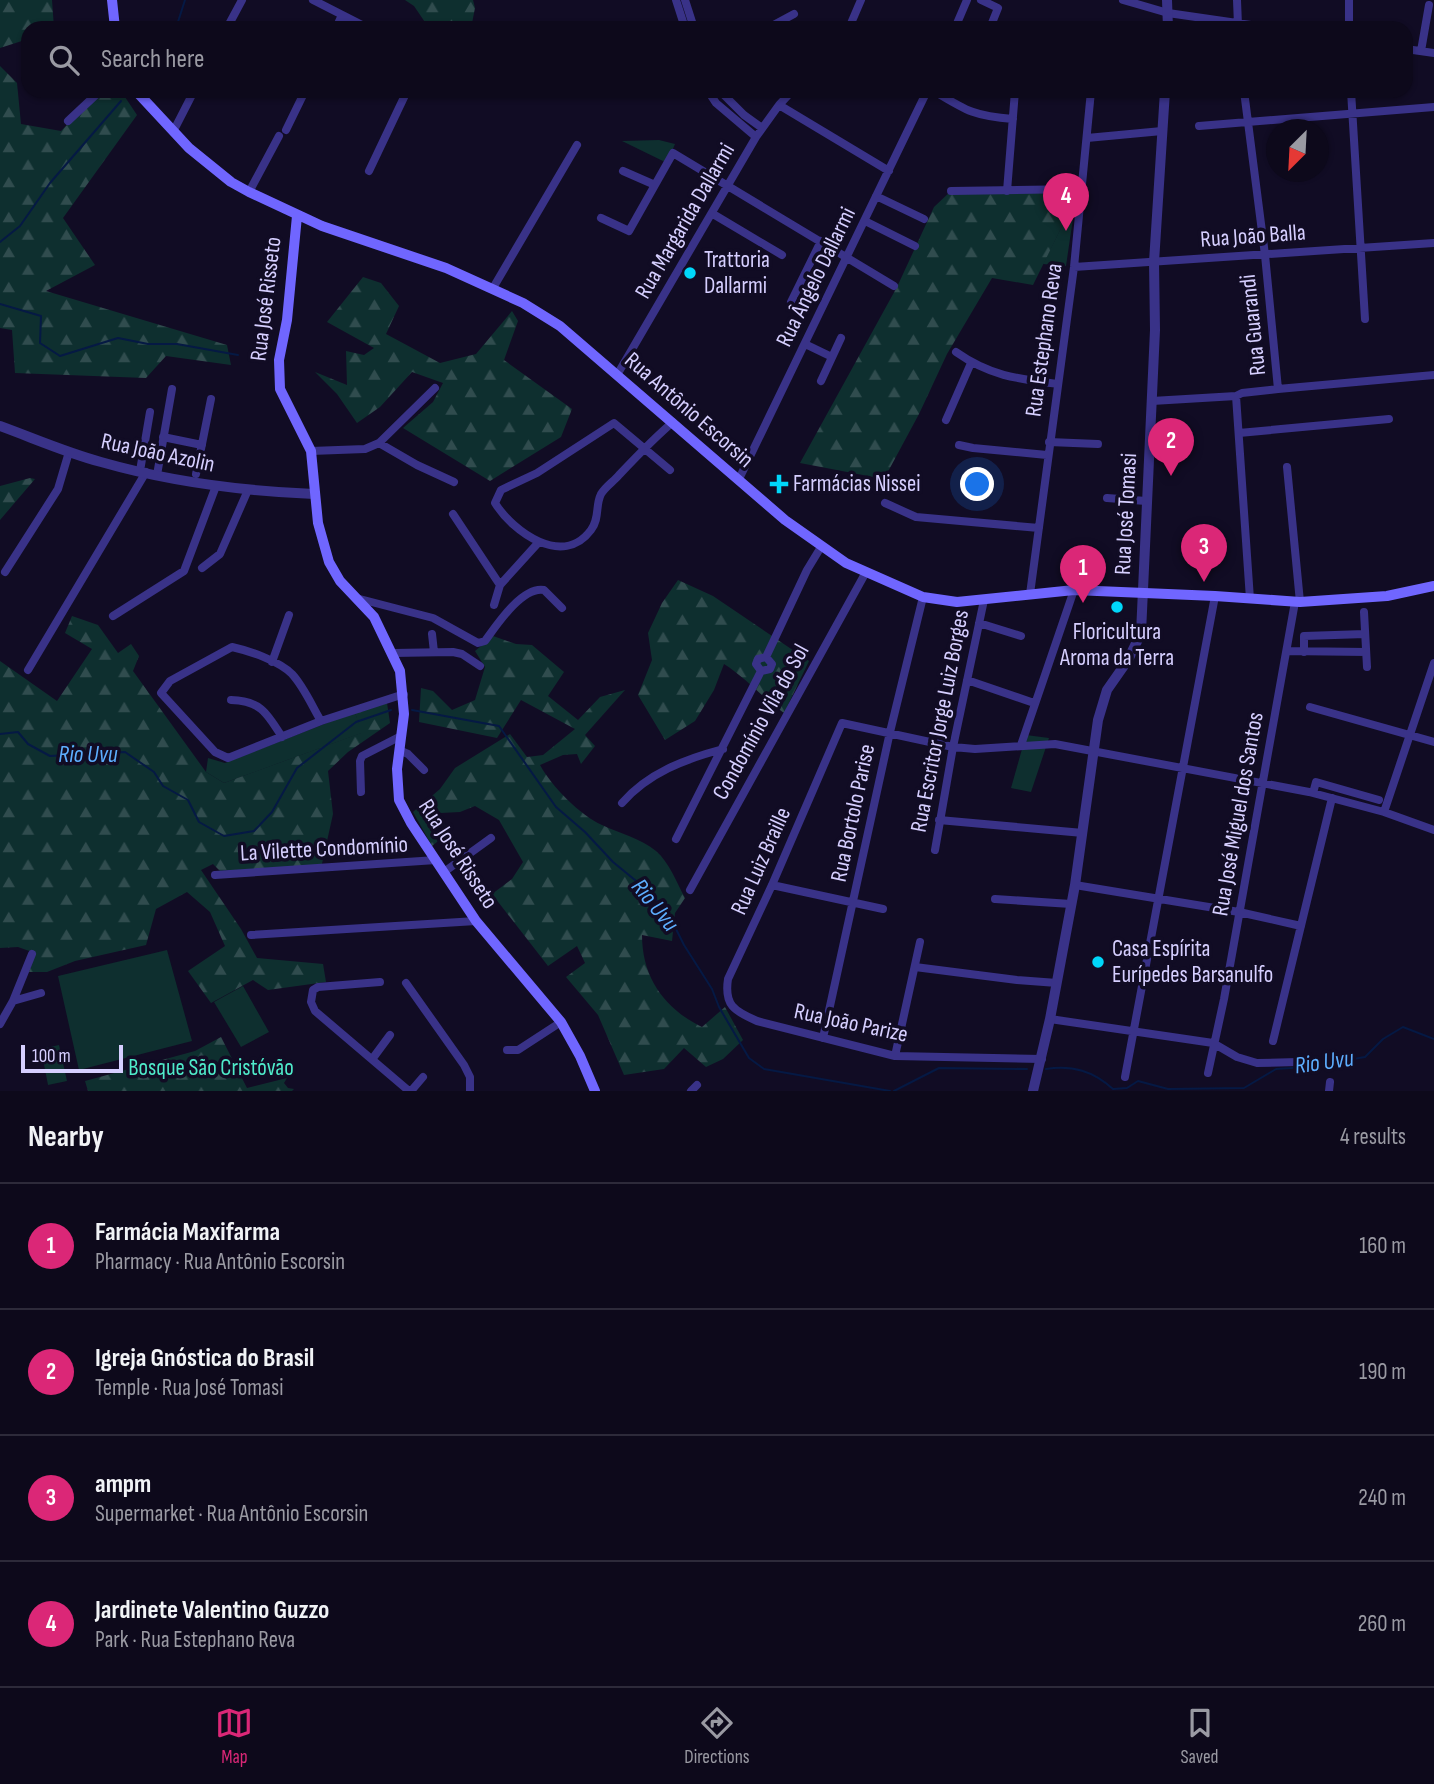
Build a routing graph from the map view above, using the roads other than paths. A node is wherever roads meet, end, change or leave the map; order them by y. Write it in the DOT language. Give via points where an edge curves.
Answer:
graph roads {
  1 [pos="112,0"];
  2 [pos="242,0"];
  3 [pos="313,0"];
  4 [pos="676,0"];
  5 [pos="861,0"];
  6 [pos="967,0"];
  7 [pos="981,0"];
  8 [pos="1123,0"];
  9 [pos="1167,0"];
  10 [pos="1237,0"];
  11 [pos="1349,0"];
  12 [pos="1429,5"];
  13 [pos="684,6"];
  14 [pos="1168,13"];
  15 [pos="794,14"];
  16 [pos="342,15"];
  17 [pos="114,21"];
  18 [pos="232,21"];
  19 [pos="339,21"];
  20 [pos="354,21"];
  21 [pos="781,21"];
  22 [pos="852,21"];
  23 [pos="957,21"];
  24 [pos="993,21"];
  25 [pos="1168,21"];
  26 [pos="1215,21"];
  27 [pos="1238,21"];
  28 [pos="1349,21"];
  29 [pos="1413,50"];
  30 [pos="1421,51"];
  31 [pos="1434,53"];
  32 [pos="93,98"];
  33 [pos="143,98"];
  34 [pos="190,98"];
  35 [pos="301,98"];
  36 [pos="404,98"];
  37 [pos="714,98"];
  38 [pos="727,98"];
  39 [pos="786,98"];
  40 [pos="924,98"];
  41 [pos="946,98"];
  42 [pos="1014,98"];
  43 [pos="1090,98"];
  44 [pos="1164,98"];
  45 [pos="1245,98"];
  46 [pos="1351,98"];
  47 [pos="733,104"];
  48 [pos="779,105"];
  49 [pos="1434,107"];
  50 [pos="726,112"];
  51 [pos="1352,114"];
  52 [pos="1013,119"];
  53 [pos="1247,120"];
  54 [pos="68,121"];
  55 [pos="1199,126"];
  56 [pos="762,128"];
  57 [pos="174,130"];
  58 [pos="1162,131"];
  59 [pos="756,137"];
  60 [pos="1087,138"];
  61 [pos="577,145"];
  62 [pos="369,171"];
  63 [pos="622,171"];
  64 [pos="888,171"];
  65 [pos="655,185"];
  66 [pos="729,186"];
  67 [pos="1081,189"];
  68 [pos="951,191"];
  69 [pos="1007,191"];
  70 [pos="249,192"];
  71 [pos="876,196"];
  72 [pos="713,214"];
  73 [pos="297,216"];
  74 [pos="601,218"];
  75 [pos="924,219"];
  76 [pos="865,221"];
  77 [pos="821,241"];
  78 [pos="1434,243"];
  79 [pos="915,246"];
  80 [pos="1361,248"];
  81 [pos="782,255"];
  82 [pos="1265,255"];
  83 [pos="848,257"];
  84 [pos="1154,262"];
  85 [pos="1074,267"];
  86 [pos="894,286"];
  87 [pos="493,289"];
  88 [pos="791,302"];
  89 [pos="1365,319"];
  90 [pos="841,338"];
  91 [pos="805,344"];
  92 [pos="956,352"];
  93 [pos="832,357"];
  94 [pos="971,363"];
  95 [pos="617,375"];
  96 [pos="1434,375"];
  97 [pos="821,381"];
  98 [pos="1058,384"];
  99 [pos="435,387"];
  100 [pos="172,389"];
  101 [pos="1278,389"];
  102 [pos="1236,396"];
  103 [pos="211,399"];
  104 [pos="1152,401"];
  105 [pos="149,412"];
  106 [pos="1389,419"];
  107 [pos="946,420"];
  108 [pos="673,422"];
  109 [pos="0,426"];
  110 [pos="1238,433"];
  111 [pos="163,437"];
  112 [pos="1049,442"];
  113 [pos="379,443"];
  114 [pos="1098,444"];
  115 [pos="202,445"];
  116 [pos="959,445"];
  117 [pos="644,448"];
  118 [pos="310,451"];
  119 [pos="69,452"];
  120 [pos="1047,455"];
  121 [pos="1287,467"];
  122 [pos="670,470"];
  123 [pos="143,472"];
  124 [pos="197,474"];
  125 [pos="157,475"];
  126 [pos="739,480"];
  127 [pos="454,482"];
  128 [pos="216,486"];
  129 [pos="248,490"];
  130 [pos="314,495"];
  131 [pos="1107,498"];
  132 [pos="1146,501"];
  133 [pos="885,503"];
  134 [pos="453,514"];
  135 [pos="1040,528"];
  136 [pos="538,543"];
  137 [pos="821,547"];
  138 [pos="202,568"];
  139 [pos="5,572"];
  140 [pos="866,572"];
  141 [pos="500,585"];
  142 [pos="1434,586"];
  143 [pos="1074,590"];
  144 [pos="1141,592"];
  145 [pos="1030,594"];
  146 [pos="1215,596"];
  147 [pos="923,597"];
  148 [pos="355,598"];
  149 [pos="1250,599"];
  150 [pos="984,600"];
  151 [pos="1297,602"];
  152 [pos="494,605"];
  153 [pos="562,608"];
  154 [pos="1364,612"];
  155 [pos="289,615"];
  156 [pos="113,616"];
  157 [pos="979,623"];
  158 [pos="432,634"];
  159 [pos="1365,634"];
  160 [pos="1021,636"];
  161 [pos="1287,651"];
  162 [pos="435,652"];
  163 [pos="1304,652"];
  164 [pos="1366,652"];
  165 [pos="393,653"];
  166 [pos="272,662"];
  167 [pos="1434,663"];
  168 [pos="480,666"];
  169 [pos="1367,667"];
  170 [pos="27,670"];
  171 [pos="968,680"];
  172 [pos="404,694"];
  173 [pos="231,700"];
  174 [pos="1034,703"];
  175 [pos="1310,707"];
  176 [pos="321,721"];
  177 [pos="890,732"];
  178 [pos="401,736"];
  179 [pos="1410,736"];
  180 [pos="282,737"];
  181 [pos="1434,742"];
  182 [pos="1021,745"];
  183 [pos="953,747"];
  184 [pos="723,749"];
  185 [pos="399,750"];
  186 [pos="1094,752"];
  187 [pos="424,769"];
  188 [pos="1182,769"];
  189 [pos="1263,784"];
  190 [pos="361,792"];
  191 [pos="1312,793"];
  192 [pos="1332,798"];
  193 [pos="1379,800"];
  194 [pos="622,803"];
  195 [pos="1384,812"];
  196 [pos="939,820"];
  197 [pos="1434,830"];
  198 [pos="1083,833"];
  199 [pos="491,838"];
  200 [pos="676,839"];
  201 [pos="935,850"];
  202 [pos="436,860"];
  203 [pos="444,872"];
  204 [pos="215,875"];
  205 [pos="772,885"];
  206 [pos="1075,885"];
  207 [pos="691,890"];
  208 [pos="995,900"];
  209 [pos="1160,900"];
  210 [pos="853,902"];
  211 [pos="1071,904"];
  212 [pos="883,909"];
  213 [pos="1239,912"];
  214 [pos="476,922"];
  215 [pos="1301,926"];
  216 [pos="251,935"];
  217 [pos="920,942"];
  218 [pos="32,954"];
  219 [pos="915,967"];
  220 [pos="380,982"];
  221 [pos="1057,982"];
  222 [pos="406,983"];
  223 [pos="41,993"];
  224 [pos="13,1002"];
  225 [pos="738,1013"];
  226 [pos="1050,1019"];
  227 [pos="561,1022"];
  228 [pos="0,1024"];
  229 [pos="1135,1032"];
  230 [pos="390,1035"];
  231 [pos="823,1038"];
  232 [pos="1273,1041"];
  233 [pos="1213,1044"];
  234 [pos="507,1050"];
  235 [pos="895,1056"];
  236 [pos="373,1058"];
  237 [pos="1042,1059"];
  238 [pos="1298,1062"];
  239 [pos="1208,1073"];
  240 [pos="423,1077"];
  241 [pos="1125,1077"];
  242 [pos="410,1091"];
  243 [pos="470,1091"];
  244 [pos="595,1091"];
  245 [pos="1033,1091"];
  1 -- 17 [label="main road"];
  2 -- 18 [label="street"];
  3 -- 16 [label="street"];
  4 -- 13 [label="street"];
  5 -- 22 [label="street"];
  6 -- 23 [label="street"];
  7 -- 24 [label="street" via="999,8"];
  8 -- 14 [label="street"];
  9 -- 14 [label="street"];
  10 -- 27 [label="street"];
  11 -- 28 [label="street"];
  12 -- 30 [label="street"];
  14 -- 25 [label="street"];
  14 -- 26 [label="street"];
  15 -- 21 [label="street"];
  16 -- 19 [label="street"];
  16 -- 20 [label="street"];
  29 -- 30 [label="street"];
  30 -- 31 [label="street"];
  32 -- 54 [label="street"];
  33 -- 57 [label="main road, Rua Antônio Escorsin"];
  34 -- 57 [label="street"];
  35 -- 70 [label="street"];
  36 -- 62 [label="street"];
  37 -- 50 [label="street"];
  38 -- 47 [label="street"];
  39 -- 48 [label="street, Rua Margarida Dallarmi"];
  40 -- 64 [label="street, Rua Ângelo Dallarmi"];
  41 -- 52 [label="street" via="982,116"];
  42 -- 52 [label="street"];
  43 -- 60 [label="street, Rua Estephano Reva"];
  44 -- 58 [label="street, Rua José Tomasi"];
  45 -- 53 [label="street, Rua Guarandi"];
  46 -- 51 [label="street"];
  47 -- 50 [label="street"];
  47 -- 56 [label="street"];
  48 -- 56 [label="street, Rua Margarida Dallarmi"];
  48 -- 64 [label="street"];
  49 -- 51 [label="street"];
  50 -- 59 [label="street"];
  51 -- 53 [label="street"];
  51 -- 80 [label="street"];
  52 -- 69 [label="street"];
  53 -- 55 [label="street"];
  53 -- 82 [label="street, Rua Guarandi"];
  56 -- 59 [label="street, Rua Margarida Dallarmi"];
  57 -- 70 [label="main road, Rua Antônio Escorsin" via="204,162"];
  58 -- 60 [label="street"];
  58 -- 84 [label="street, Rua José Tomasi"];
  59 -- 66 [label="street, Rua Margarida Dallarmi"];
  60 -- 67 [label="street, Rua Estephano Reva"];
  61 -- 87 [label="street"];
  63 -- 65 [label="street"];
  64 -- 71 [label="street, Rua Ângelo Dallarmi"];
  65 -- 66 [label="street" via="673,153"];
  65 -- 74 [label="street" via="629,231"];
  66 -- 72 [label="street, Rua Margarida Dallarmi"];
  66 -- 77 [label="street"];
  67 -- 69 [label="street"];
  67 -- 85 [label="street, Rua Estephano Reva"];
  68 -- 69 [label="street"];
  70 -- 73 [label="main road, Rua Antônio Escorsin"];
  71 -- 75 [label="street"];
  71 -- 76 [label="street, Rua Ângelo Dallarmi"];
  72 -- 81 [label="street"];
  72 -- 95 [label="street, Rua Margarida Dallarmi"];
  73 -- 87 [label="main road, Rua Antônio Escorsin"];
  73 -- 118 [label="main road, Rua José Risseto" via="278,377"];
  76 -- 79 [label="street"];
  76 -- 83 [label="street, Rua Ângelo Dallarmi"];
  77 -- 83 [label="street"];
  77 -- 88 [label="street"];
  78 -- 80 [label="street, Rua João Balla"];
  80 -- 82 [label="street, Rua João Balla"];
  80 -- 89 [label="street"];
  82 -- 84 [label="street, Rua João Balla"];
  82 -- 101 [label="street, Rua Guarandi"];
  83 -- 86 [label="street"];
  83 -- 91 [label="street, Rua Ângelo Dallarmi"];
  84 -- 85 [label="street, Rua João Balla"];
  84 -- 104 [label="street, Rua José Tomasi"];
  85 -- 98 [label="street, Rua Estephano Reva"];
  87 -- 95 [label="main road, Rua Antônio Escorsin" via="560,326"];
  90 -- 93 [label="street"];
  91 -- 93 [label="street"];
  91 -- 126 [label="street, Rua Ângelo Dallarmi"];
  92 -- 94 [label="street"];
  93 -- 97 [label="street"];
  94 -- 98 [label="street" via="1006,377"];
  94 -- 107 [label="street"];
  95 -- 108 [label="main road, Rua Antônio Escorsin"];
  96 -- 101 [label="street"];
  98 -- 112 [label="street, Rua Estephano Reva"];
  99 -- 113 [label="street"];
  100 -- 111 [label="street"];
  101 -- 102 [label="street"];
  102 -- 104 [label="street"];
  102 -- 110 [label="street"];
  103 -- 115 [label="street"];
  104 -- 132 [label="street, Rua José Tomasi"];
  105 -- 123 [label="street"];
  106 -- 110 [label="street"];
  108 -- 117 [label="street"];
  108 -- 126 [label="main road, Rua Antônio Escorsin"];
  109 -- 119 [label="street, Rua João Azolin"];
  110 -- 149 [label="street"];
  111 -- 115 [label="street"];
  111 -- 125 [label="street"];
  112 -- 114 [label="street"];
  112 -- 120 [label="street, Rua Estephano Reva"];
  113 -- 118 [label="street" via="365,449"];
  113 -- 127 [label="street"];
  115 -- 124 [label="street"];
  116 -- 120 [label="street"];
  117 -- 122 [label="street"];
  117 -- 136 [label="street" via="602,494 597,521 589,533 568,544"];
  117 -- 136 [label="street" via="614,423 537,473 501,490 495,503 504,518"];
  118 -- 130 [label="main road, Rua José Risseto"];
  119 -- 123 [label="street, Rua João Azolin"];
  119 -- 139 [label="street" via="58,489"];
  120 -- 135 [label="street, Rua Estephano Reva"];
  121 -- 151 [label="street, Rua José Miguel dos Santos"];
  123 -- 125 [label="street, Rua João Azolin"];
  123 -- 170 [label="street"];
  125 -- 128 [label="street, Rua João Azolin"];
  126 -- 137 [label="main road, Rua Antônio Escorsin"];
  128 -- 129 [label="street, Rua João Azolin"];
  128 -- 156 [label="street" via="184,571"];
  129 -- 130 [label="street, Rua João Azolin"];
  129 -- 138 [label="street" via="220,554"];
  130 -- 148 [label="main road, Rua José Risseto" via="329,562"];
  131 -- 132 [label="street"];
  132 -- 144 [label="street, Rua José Tomasi"];
  133 -- 135 [label="street" via="923,518"];
  134 -- 141 [label="street"];
  135 -- 145 [label="street, Rua Estephano Reva"];
  136 -- 141 [label="street"];
  137 -- 140 [label="main road, Rua Antônio Escorsin"];
  137 -- 184 [label="street" via="766,657 758,659 761,671"];
  140 -- 147 [label="main road, Rua Antônio Escorsin"];
  140 -- 207 [label="street, Condomínio Vila do Sol"];
  141 -- 152 [label="street"];
  142 -- 151 [label="main road, Rua Antônio Escorsin" via="1387,596"];
  143 -- 144 [label="main road, Rua Antônio Escorsin"];
  143 -- 145 [label="main road, Rua Antônio Escorsin"];
  143 -- 174 [label="street"];
  144 -- 146 [label="main road, Rua Antônio Escorsin"];
  144 -- 186 [label="street, Rua José Tomasi" via="1141,633 1107,690"];
  145 -- 150 [label="main road, Rua Antônio Escorsin"];
  146 -- 149 [label="main road, Rua Antônio Escorsin"];
  146 -- 188 [label="street"];
  147 -- 150 [label="main road, Rua Antônio Escorsin"];
  147 -- 177 [label="street, Rua Bortolo Parise"];
  148 -- 153 [label="street" via="433,618 478,643 485,642 508,609 535,590 544,590"];
  148 -- 165 [label="main road, Rua José Risseto" via="374,617"];
  149 -- 151 [label="main road, Rua Antônio Escorsin"];
  150 -- 157 [label="street, Rua Escritor Jorge Luiz Borges"];
  151 -- 161 [label="street, Rua José Miguel dos Santos"];
  154 -- 159 [label="street"];
  155 -- 166 [label="street"];
  157 -- 160 [label="street"];
  157 -- 171 [label="street, Rua Escritor Jorge Luiz Borges"];
  158 -- 162 [label="street"];
  159 -- 163 [label="street" via="1304,636"];
  159 -- 164 [label="street"];
  161 -- 163 [label="street"];
  161 -- 189 [label="street, Rua José Miguel dos Santos"];
  162 -- 165 [label="street"];
  162 -- 168 [label="street" via="462,654"];
  163 -- 164 [label="street"];
  164 -- 169 [label="street"];
  165 -- 172 [label="main road, Rua José Risseto"];
  166 -- 176 [label="street" via="294,677"];
  166 -- 180 [label="street" via="232,647 170,681 161,693 222,756 228,758"];
  167 -- 179 [label="street"];
  171 -- 174 [label="street"];
  171 -- 183 [label="street, Rua Escritor Jorge Luiz Borges"];
  172 -- 176 [label="street"];
  172 -- 178 [label="main road, Rua José Risseto"];
  173 -- 180 [label="street" via="265,710"];
  174 -- 182 [label="street"];
  175 -- 179 [label="street"];
  176 -- 180 [label="street"];
  177 -- 183 [label="street"];
  177 -- 205 [label="street, Rua Luiz Braille" via="842,723"];
  177 -- 210 [label="street, Rua Bortolo Parise"];
  178 -- 185 [label="main road, Rua José Risseto"];
  178 -- 190 [label="street" via="362,757"];
  179 -- 181 [label="street"];
  179 -- 195 [label="street"];
  182 -- 183 [label="street"];
  182 -- 186 [label="street" via="1055,744"];
  183 -- 196 [label="street, Rua Escritor Jorge Luiz Borges"];
  184 -- 194 [label="street" via="667,769"];
  184 -- 200 [label="street"];
  185 -- 187 [label="street"];
  185 -- 202 [label="main road, Rua José Risseto" via="399,800"];
  186 -- 188 [label="street"];
  186 -- 198 [label="street, Rua José Tomasi"];
  188 -- 189 [label="street"];
  188 -- 209 [label="street"];
  189 -- 191 [label="street"];
  189 -- 213 [label="street, Rua José Miguel dos Santos"];
  191 -- 192 [label="street"];
  191 -- 193 [label="street" via="1316,782"];
  192 -- 195 [label="street"];
  192 -- 215 [label="street"];
  195 -- 197 [label="street"];
  196 -- 198 [label="street"];
  196 -- 201 [label="street, Rua Escritor Jorge Luiz Borges"];
  198 -- 206 [label="street, Rua José Tomasi"];
  199 -- 203 [label="street"];
  202 -- 203 [label="main road, Rua José Risseto"];
  202 -- 204 [label="street, La Vilette Condomínio"];
  203 -- 214 [label="main road, Rua José Risseto"];
  205 -- 210 [label="street"];
  205 -- 225 [label="street, Rua Luiz Braille" via="728,979 726,993"];
  206 -- 209 [label="street"];
  206 -- 211 [label="street, Rua José Tomasi"];
  208 -- 211 [label="street"];
  209 -- 213 [label="street"];
  209 -- 229 [label="street"];
  210 -- 212 [label="street"];
  210 -- 231 [label="street, Rua Bortolo Parise"];
  211 -- 221 [label="street, Rua José Tomasi"];
  213 -- 215 [label="street"];
  213 -- 233 [label="street, Rua José Miguel dos Santos"];
  214 -- 216 [label="street"];
  214 -- 227 [label="main road, Rua José Risseto"];
  215 -- 232 [label="street"];
  217 -- 219 [label="street"];
  218 -- 224 [label="street"];
  219 -- 221 [label="street"];
  219 -- 235 [label="street"];
  220 -- 236 [label="street" via="318,987 311,996 315,1011"];
  221 -- 226 [label="street, Rua José Tomasi"];
  222 -- 243 [label="street" via="464,1065"];
  223 -- 224 [label="street"];
  224 -- 228 [label="street"];
  225 -- 231 [label="street, Rua João Parize"];
  226 -- 229 [label="street"];
  226 -- 237 [label="street, Rua José Tomasi"];
  227 -- 234 [label="street" via="518,1050"];
  227 -- 244 [label="main road, Rua José Risseto"];
  229 -- 233 [label="street"];
  229 -- 241 [label="street"];
  230 -- 236 [label="street"];
  231 -- 235 [label="street, Rua João Parize"];
  233 -- 238 [label="street" via="1257,1063"];
  233 -- 239 [label="street, Rua José Miguel dos Santos"];
  235 -- 237 [label="street, Rua João Parize"];
  236 -- 242 [label="street"];
  237 -- 245 [label="street, Rua José Tomasi"];
  240 -- 242 [label="street"];
}
